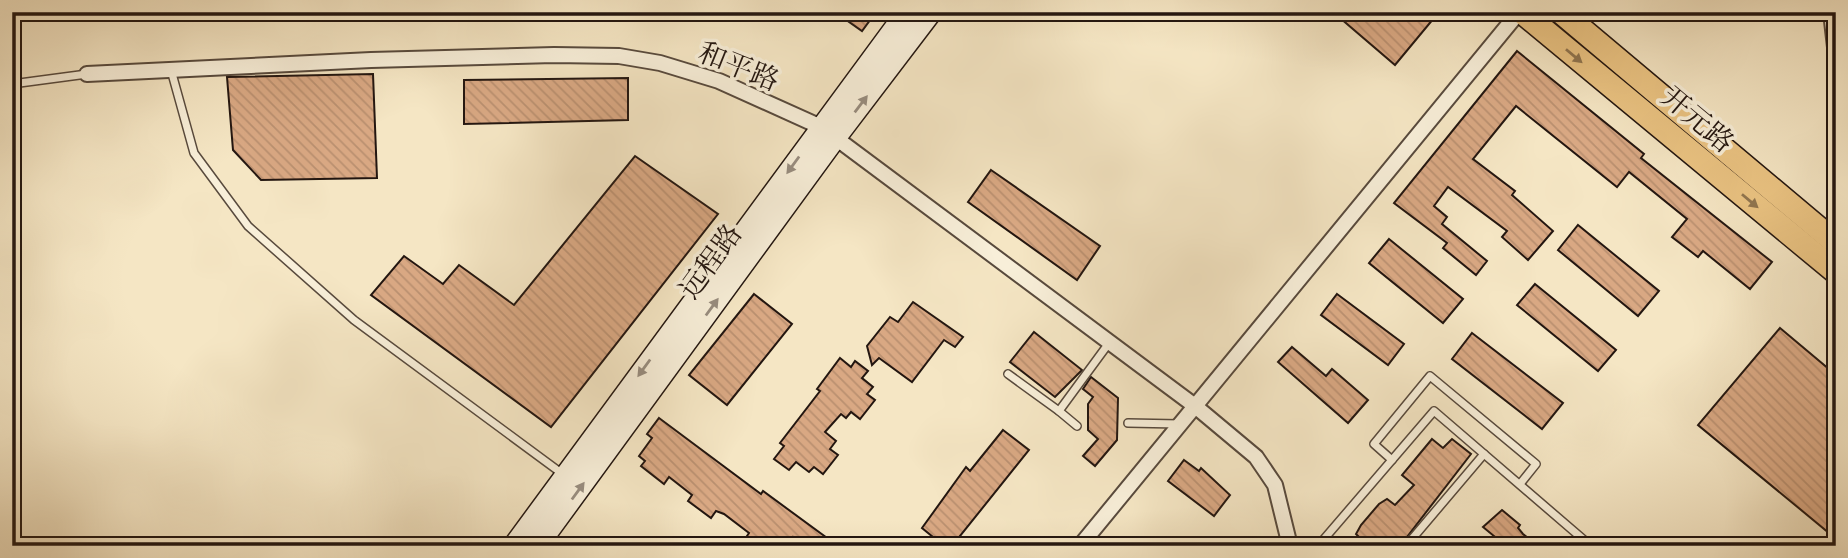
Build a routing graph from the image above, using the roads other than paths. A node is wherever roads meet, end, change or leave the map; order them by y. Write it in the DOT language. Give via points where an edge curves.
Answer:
graph roads {
  1 [pos="906,12"];
  2 [pos="931,12"];
  3 [pos="1520,12"];
  4 [pos="1561,12"];
  5 [pos="1831,12"];
  6 [pos="1836,56"];
  7 [pos="171,70"];
  8 [pos="87,74"];
  9 [pos="12,84"];
  10 [pos="828,133"];
  11 [pos="1836,243"];
  12 [pos="1836,272"];
  13 [pos="1109,343"];
  14 [pos="1009,373"];
  15 [pos="1195,406"];
  16 [pos="1059,411"];
  17 [pos="1128,423"];
  18 [pos="1179,424"];
  19 [pos="1077,426"];
  20 [pos="1484,454"];
  21 [pos="1392,460"];
  22 [pos="565,476"];
  23 [pos="1520,484"];
  24 [pos="514,546"];
  25 [pos="537,546"];
  26 [pos="1080,546"];
  27 [pos="1290,546"];
  28 [pos="1318,546"];
  29 [pos="1406,546"];
  30 [pos="1591,546"];
  1 -- 10 [label="main road, 远程路"];
  10 -- 2 [label="main road, 远程路, one-way"];
  3 -- 12 [label="main road, 开元路, one-way"];
  3 -- 15 [label="street"];
  4 -- 11 [label="main road, 开元路"];
  5 -- 6 [label="street"];
  7 -- 8 [label="street, 和平路"];
  7 -- 10 [label="street, 和平路" via="371,60 620,57 692,72"];
  7 -- 22 [label="lane" via="194,152 248,226 354,320"];
  8 -- 9 [label="lane"];
  10 -- 13 [label="street, 和平路"];
  10 -- 22 [label="main road, 远程路, one-way"];
  25 -- 10 [label="main road, 远程路, one-way"];
  13 -- 15 [label="street, 和平路"];
  13 -- 16 [label="lane"];
  14 -- 16 [label="lane"];
  15 -- 18 [label="street"];
  15 -- 27 [label="street, 和平路" via="1256,457 1275,485"];
  16 -- 19 [label="lane"];
  17 -- 18 [label="lane"];
  18 -- 26 [label="street"];
  20 -- 21 [label="lane" via="1434,411"];
  20 -- 23 [label="lane"];
  20 -- 29 [label="lane"];
  21 -- 23 [label="lane" via="1374,444 1430,376 1536,464"];
  21 -- 28 [label="lane"];
  22 -- 24 [label="main road, 远程路"];
  23 -- 30 [label="lane"];
}
